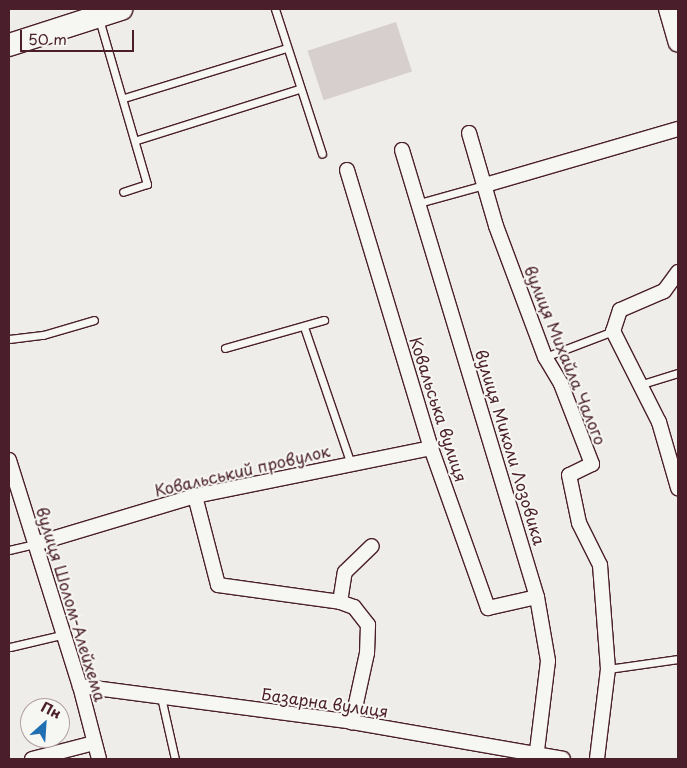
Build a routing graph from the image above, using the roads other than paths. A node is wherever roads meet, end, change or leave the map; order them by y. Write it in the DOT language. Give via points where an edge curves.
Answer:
graph roads {
  1 [pos="122,9"];
  2 [pos="275,9"];
  3 [pos="668,9"];
  4 [pos="98,16"];
  5 [pos="678,43"];
  6 [pos="9,45"];
  7 [pos="287,48"];
  8 [pos="299,89"];
  9 [pos="124,98"];
  10 [pos="678,129"];
  11 [pos="469,133"];
  12 [pos="137,140"];
  13 [pos="402,150"];
  14 [pos="322,154"];
  15 [pos="347,170"];
  16 [pos="485,185"];
  17 [pos="123,192"];
  18 [pos="419,203"];
  19 [pos="676,274"];
  20 [pos="94,320"];
  21 [pos="324,320"];
  22 [pos="304,327"];
  23 [pos="613,331"];
  24 [pos="9,339"];
  25 [pos="225,348"];
  26 [pos="545,357"];
  27 [pos="678,372"];
  28 [pos="639,385"];
  29 [pos="431,448"];
  30 [pos="9,460"];
  31 [pos="351,464"];
  32 [pos="678,488"];
  33 [pos="196,496"];
  34 [pos="35,544"];
  35 [pos="372,546"];
  36 [pos="9,550"];
  37 [pos="538,597"];
  38 [pos="340,602"];
  39 [pos="61,635"];
  40 [pos="10,647"];
  41 [pos="678,660"];
  42 [pos="608,669"];
  43 [pos="80,686"];
  44 [pos="160,697"];
  45 [pos="352,722"];
  46 [pos="94,743"];
  47 [pos="536,757"];
  48 [pos="32,759"];
  49 [pos="99,759"];
  50 [pos="175,759"];
  51 [pos="563,759"];
  52 [pos="597,759"];
  1 -- 4 [label="main road"];
  2 -- 7 [label="lane"];
  3 -- 5 [label="street"];
  4 -- 6 [label="main road"];
  4 -- 9 [label="lane"];
  7 -- 8 [label="lane"];
  7 -- 9 [label="lane"];
  8 -- 12 [label="lane"];
  8 -- 14 [label="lane"];
  9 -- 12 [label="lane"];
  10 -- 16 [label="street"];
  11 -- 16 [label="street, вулиця Михайла Чалого"];
  12 -- 17 [label="lane" via="148,184"];
  13 -- 18 [label="street, вулиця Миколи Лозовика"];
  15 -- 29 [label="street, Ковальська вулиця"];
  16 -- 18 [label="lane"];
  16 -- 26 [label="street, вулиця Михайла Чалого" via="496,226"];
  18 -- 37 [label="street, вулиця Миколи Лозовика"];
  19 -- 23 [label="street" via="664,291 620,310"];
  20 -- 24 [label="lane" via="43,335"];
  21 -- 22 [label="lane"];
  22 -- 25 [label="lane"];
  22 -- 31 [label="lane"];
  23 -- 26 [label="lane"];
  23 -- 28 [label="street"];
  26 -- 42 [label="street, вулиця Михайла Чалого" via="561,384 592,464 569,475 579,523 600,565"];
  27 -- 28 [label="lane"];
  28 -- 32 [label="street" via="659,422"];
  29 -- 31 [label="street, Ковальський провулок"];
  29 -- 37 [label="street, Ковальська вулиця" via="488,608"];
  30 -- 34 [label="street, вулиця Шолом-Алейхема"];
  31 -- 33 [label="street, Ковальський провулок"];
  33 -- 34 [label="street, Ковальський провулок"];
  33 -- 38 [label="street" via="218,584"];
  34 -- 36 [label="lane"];
  34 -- 39 [label="street, вулиця Шолом-Алейхема"];
  35 -- 38 [label="street" via="345,572"];
  37 -- 47 [label="street, вулиця Миколи Лозовика" via="548,661"];
  38 -- 45 [label="street" via="354,608 368,625 367,653"];
  39 -- 40 [label="lane"];
  39 -- 43 [label="street, вулиця Шолом-Алейхема"];
  41 -- 42 [label="lane"];
  42 -- 52 [label="street, вулиця Михайла Чалого"];
  43 -- 44 [label="street, Базарна вулиця"];
  43 -- 46 [label="street, вулиця Шолом-Алейхема"];
  44 -- 45 [label="street, Базарна вулиця"];
  44 -- 50 [label="lane"];
  45 -- 47 [label="street, Базарна вулиця"];
  46 -- 48 [label="street"];
  46 -- 49 [label="street, вулиця Шолом-Алейхема"];
  47 -- 51 [label="street, Базарна вулиця"];
}
